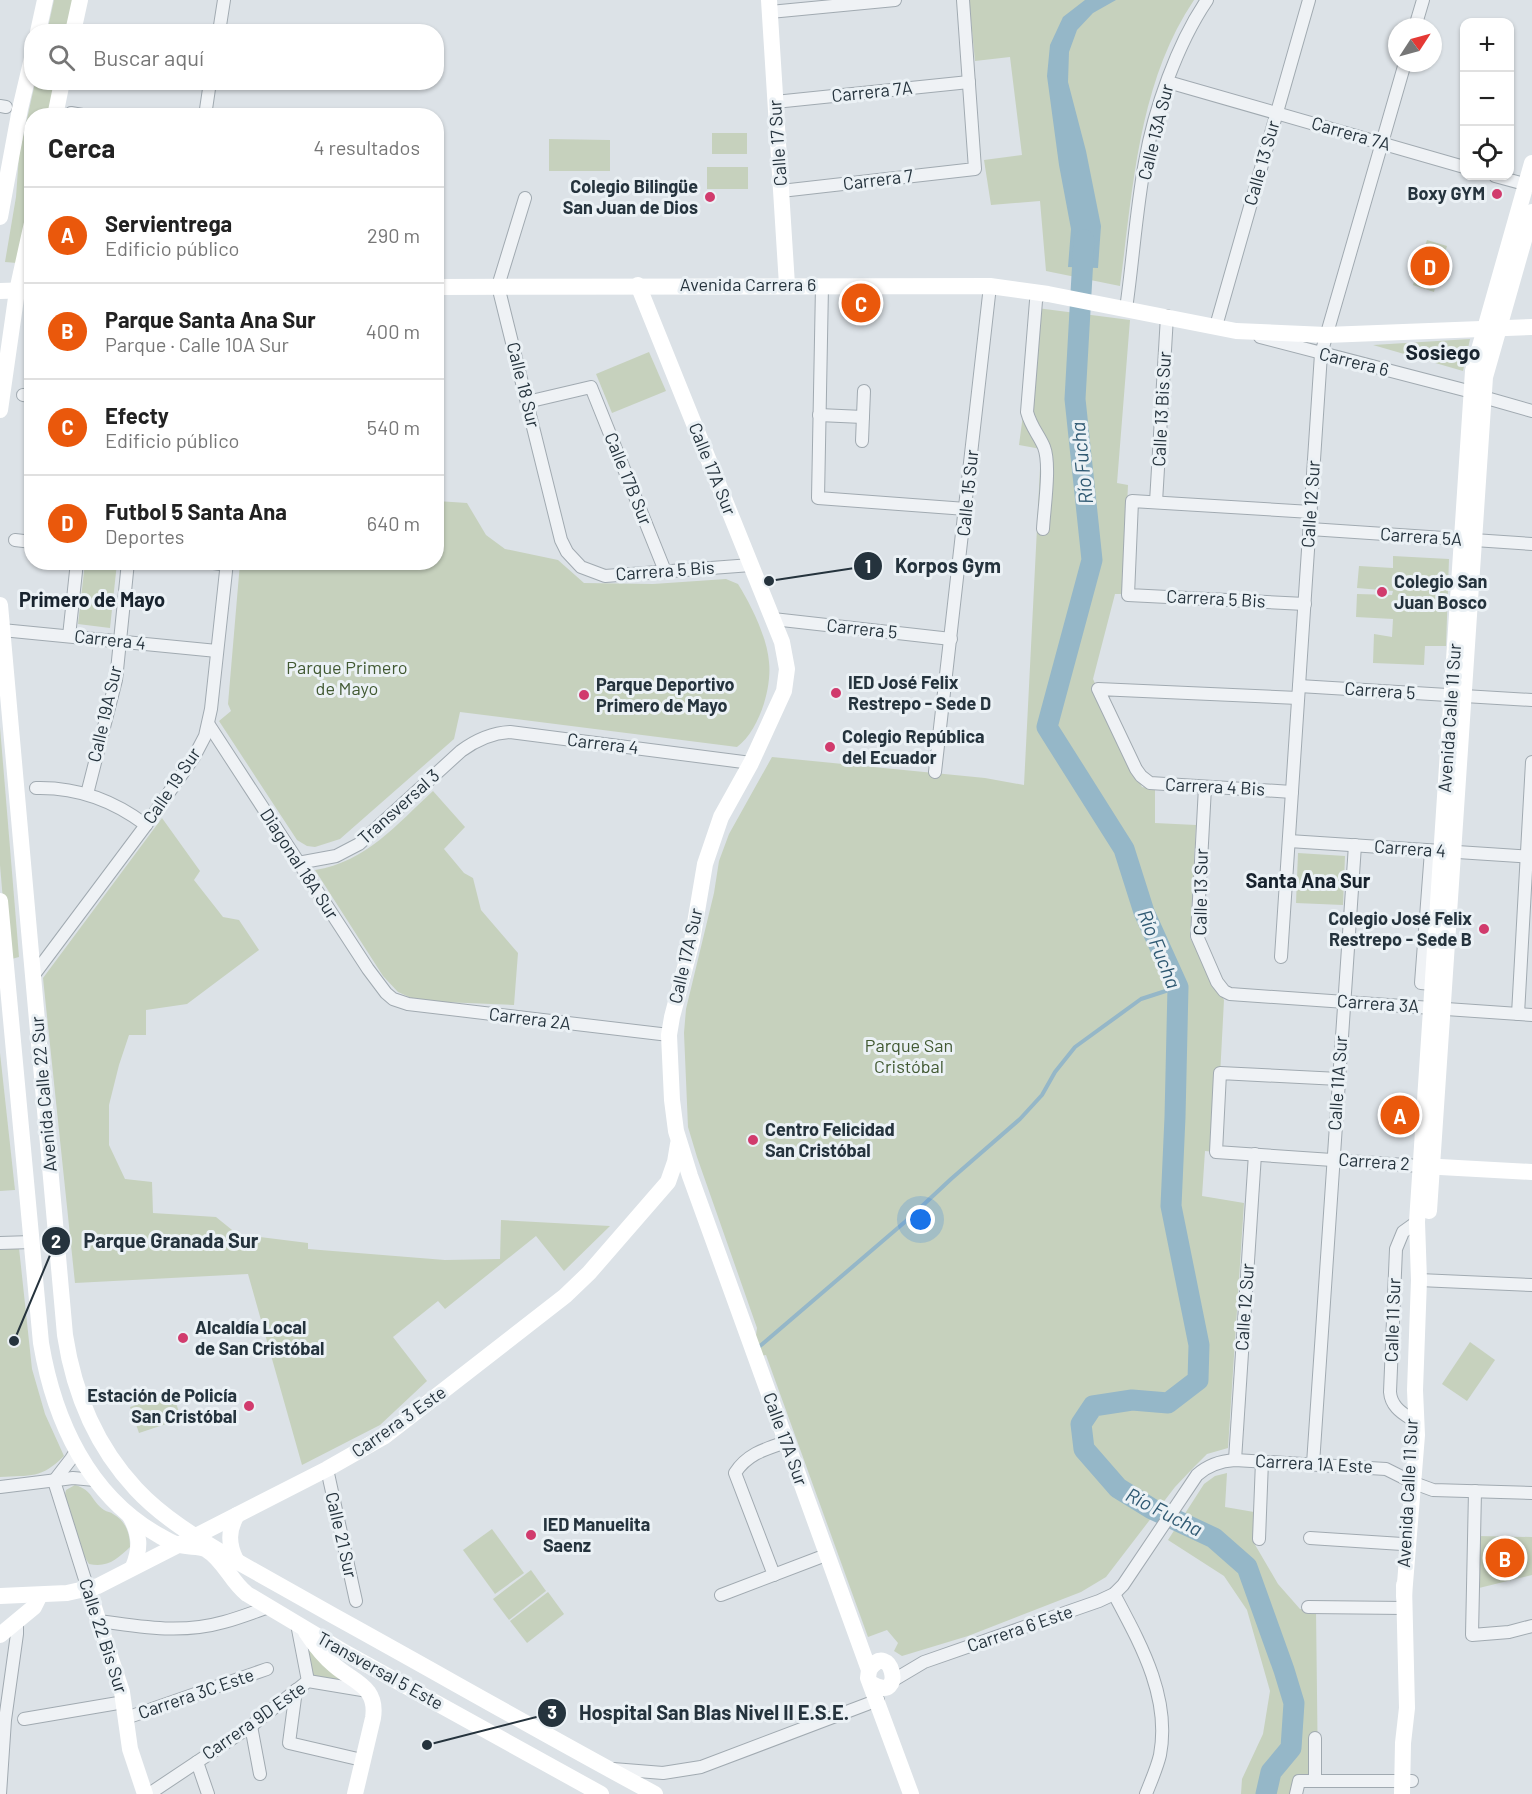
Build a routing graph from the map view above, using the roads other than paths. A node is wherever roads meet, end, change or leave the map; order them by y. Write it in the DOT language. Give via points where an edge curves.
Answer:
graph roads {
  1 [pos="45,0"];
  2 [pos="80,0"];
  3 [pos="224,0"];
  4 [pos="895,0"];
  5 [pos="963,0"];
  6 [pos="1207,0"];
  7 [pos="1309,0"];
  8 [pos="1423,0"];
  9 [pos="769,6"];
  10 [pos="1418,18"];
  11 [pos="40,24"];
  12 [pos="75,24"];
  13 [pos="220,24"];
  14 [pos="1402,72"];
  15 [pos="969,82"];
  16 [pos="1168,82"];
  17 [pos="24,90"];
  18 [pos="62,90"];
  19 [pos="209,90"];
  20 [pos="775,102"];
  21 [pos="63,108"];
  22 [pos="206,108"];
  23 [pos="1276,113"];
  24 [pos="1382,143"];
  25 [pos="1532,163"];
  26 [pos="1460,166"];
  27 [pos="1510,180"];
  28 [pos="1529,185"];
  29 [pos="781,191"];
  30 [pos="525,198"];
  31 [pos="1532,212"];
  32 [pos="0,217"];
  33 [pos="24,257"];
  34 [pos="638,285"];
  35 [pos="787,285"];
  36 [pos="444,286"];
  37 [pos="498,286"];
  38 [pos="822,286"];
  39 [pos="990,286"];
  40 [pos="16,291"];
  41 [pos="1039,292"];
  42 [pos="1126,309"];
  43 [pos="1167,316"];
  44 [pos="1216,326"];
  45 [pos="1532,327"];
  46 [pos="1491,329"];
  47 [pos="1236,331"];
  48 [pos="1326,335"];
  49 [pos="1322,354"];
  50 [pos="864,391"];
  51 [pos="1478,395"];
  52 [pos="527,402"];
  53 [pos="0,410"];
  54 [pos="1532,411"];
  55 [pos="819,414"];
  56 [pos="862,417"];
  57 [pos="862,441"];
  58 [pos="1156,502"];
  59 [pos="966,509"];
  60 [pos="1311,512"];
  61 [pos="1043,529"];
  62 [pos="1310,529"];
  63 [pos="15,540"];
  64 [pos="1468,540"];
  65 [pos="24,541"];
  66 [pos="1532,544"];
  67 [pos="751,565"];
  68 [pos="581,567"];
  69 [pos="76,570"];
  70 [pos="127,570"];
  71 [pos="226,570"];
  72 [pos="665,571"];
  73 [pos="1305,604"];
  74 [pos="0,605"];
  75 [pos="773,619"];
  76 [pos="2,630"];
  77 [pos="69,636"];
  78 [pos="951,639"];
  79 [pos="120,641"];
  80 [pos="217,651"];
  81 [pos="1299,692"];
  82 [pos="1458,695"];
  83 [pos="1532,700"];
  84 [pos="209,725"];
  85 [pos="461,751"];
  86 [pos="1532,762"];
  87 [pos="751,763"];
  88 [pos="935,772"];
  89 [pos="1141,776"];
  90 [pos="1206,787"];
  91 [pos="36,788"];
  92 [pos="1292,792"];
  93 [pos="87,794"];
  94 [pos="146,825"];
  95 [pos="1289,841"];
  96 [pos="1355,845"];
  97 [pos="1442,851"];
  98 [pos="1529,857"];
  99 [pos="298,863"];
  100 [pos="0,901"];
  101 [pos="1281,957"];
  102 [pos="33,976"];
  103 [pos="1224,991"];
  104 [pos="393,999"];
  105 [pos="1344,1002"];
  106 [pos="1437,1008"];
  107 [pos="1518,1014"];
  108 [pos="1532,1015"];
  109 [pos="669,1035"];
  110 [pos="1339,1080"];
  111 [pos="678,1140"];
  112 [pos="1255,1154"];
  113 [pos="1333,1160"];
  114 [pos="1426,1166"];
  115 [pos="1532,1172"];
  116 [pos="663,1189"];
  117 [pos="699,1202"];
  118 [pos="1417,1222"];
  119 [pos="32,1242"];
  120 [pos="0,1243"];
  121 [pos="1419,1280"];
  122 [pos="1532,1285"];
  123 [pos="1415,1390"];
  124 [pos="1410,1418"];
  125 [pos="786,1442"];
  126 [pos="76,1451"];
  127 [pos="1235,1460"];
  128 [pos="1262,1461"];
  129 [pos="1313,1464"];
  130 [pos="327,1469"];
  131 [pos="54,1480"];
  132 [pos="94,1480"];
  133 [pos="1409,1481"];
  134 [pos="0,1487"];
  135 [pos="1475,1491"];
  136 [pos="1532,1493"];
  137 [pos="130,1515"];
  138 [pos="237,1515"];
  139 [pos="195,1536"];
  140 [pos="1310,1538"];
  141 [pos="1259,1539"];
  142 [pos="1402,1544"];
  143 [pos="178,1545"];
  144 [pos="826,1555"];
  145 [pos="236,1560"];
  146 [pos="133,1567"];
  147 [pos="774,1575"];
  148 [pos="88,1589"];
  149 [pos="1114,1594"];
  150 [pos="40,1595"];
  151 [pos="0,1596"];
  152 [pos="721,1596"];
  153 [pos="356,1601"];
  154 [pos="1405,1602"];
  155 [pos="269,1607"];
  156 [pos="1308,1607"];
  157 [pos="99,1621"];
  158 [pos="17,1622"];
  159 [pos="300,1625"];
  160 [pos="1532,1626"];
  161 [pos="0,1635"];
  162 [pos="267,1669"];
  163 [pos="881,1679"];
  164 [pos="308,1681"];
  165 [pos="297,1690"];
  166 [pos="368,1691"];
  167 [pos="125,1710"];
  168 [pos="24,1719"];
  169 [pos="251,1725"];
  170 [pos="1315,1738"];
  171 [pos="362,1760"];
  172 [pos="197,1762"];
  173 [pos="609,1769"];
  174 [pos="260,1774"];
  175 [pos="1315,1781"];
  176 [pos="1407,1788"];
  177 [pos="597,1792"];
  178 [pos="0,1794"];
  179 [pos="147,1794"];
  180 [pos="208,1794"];
  181 [pos="355,1794"];
  182 [pos="655,1794"];
  183 [pos="911,1794"];
  184 [pos="1146,1794"];
  185 [pos="1296,1794"];
  1 -- 11 [label="main road"];
  2 -- 12 [label="main road"];
  3 -- 13 [label="street"];
  4 -- 9 [label="street"];
  5 -- 15 [label="street"];
  6 -- 16 [label="street, Calle 13A Sur" via="1191,23"];
  7 -- 23 [label="street, Calle 13 Sur"];
  8 -- 10 [label="street"];
  9 -- 20 [label="main road, Calle 17 Sur"];
  14 -- 24 [label="street, Calle 12 Sur"];
  15 -- 20 [label="street, Carrera 7A"];
  15 -- 29 [label="street, Carrera 7" via="975,169"];
  16 -- 23 [label="street, Carrera 7A"];
  16 -- 42 [label="street, Calle 13A Sur" via="1145,162"];
  17 -- 32 [label="main road"];
  18 -- 21 [label="main road"];
  19 -- 22 [label="street"];
  20 -- 29 [label="main road, Calle 17 Sur"];
  23 -- 24 [label="street, Carrera 7A"];
  23 -- 44 [label="street, Calle 13 Sur"];
  24 -- 26 [label="street, Carrera 7A"];
  24 -- 48 [label="street, Calle 12 Sur"];
  25 -- 28 [label="main road, Avenida Calle 11 Sur"];
  27 -- 28 [label="street"];
  28 -- 46 [label="main road, Avenida Calle 11 Sur"];
  29 -- 35 [label="main road, Calle 17 Sur"];
  30 -- 37 [label="street"];
  31 -- 46 [label="main road, Avenida Calle 11 Sur"];
  33 -- 40 [label="main road"];
  34 -- 35 [label="main road, Avenida Carrera 6"];
  34 -- 37 [label="main road, Avenida Carrera 6"];
  34 -- 67 [label="main road, Calle 17A Sur"];
  35 -- 38 [label="main road, Avenida Carrera 6"];
  36 -- 37 [label="main road, Avenida Carrera 6"];
  37 -- 52 [label="street, Calle 18 Sur"];
  38 -- 39 [label="main road, Avenida Carrera 6"];
  38 -- 55 [label="street"];
  39 -- 41 [label="main road, Avenida Carrera 6"];
  39 -- 59 [label="street, Calle 15 Sur"];
  40 -- 53 [label="main road"];
  41 -- 42 [label="main road, Avenida Carrera 6"];
  41 -- 61 [label="street" via="1027,412 1044,448 1047,468"];
  42 -- 43 [label="main road, Avenida Carrera 6"];
  43 -- 44 [label="main road, Avenida Carrera 6"];
  43 -- 58 [label="street, Calle 13 Bis Sur"];
  44 -- 47 [label="main road, Avenida Carrera 6"];
  45 -- 46 [label="main road, Avenida Carrera 6"];
  46 -- 48 [label="main road, Avenida Carrera 6"];
  46 -- 51 [label="main road, Avenida Calle 11 Sur"];
  47 -- 48 [label="main road, Avenida Carrera 6"];
  47 -- 49 [label="street, Carrera 6"];
  48 -- 49 [label="street, Calle 12 Sur"];
  49 -- 51 [label="street, Carrera 6"];
  49 -- 60 [label="street, Calle 12 Sur"];
  50 -- 56 [label="street"];
  51 -- 54 [label="street, Carrera 6"];
  51 -- 64 [label="main road, Avenida Calle 11 Sur"];
  52 -- 68 [label="street, Calle 18 Sur" via="561,540"];
  52 -- 72 [label="street, Calle 17B Sur" via="591,387"];
  55 -- 56 [label="street"];
  55 -- 59 [label="street" via="818,498"];
  56 -- 57 [label="street"];
  58 -- 60 [label="street"];
  58 -- 73 [label="street, Carrera 5 Bis" via="1132,501 1128,595"];
  59 -- 78 [label="street, Calle 15 Sur"];
  60 -- 62 [label="street, Calle 12 Sur"];
  62 -- 64 [label="street, Carrera 5A"];
  62 -- 73 [label="street, Calle 12 Sur"];
  63 -- 65 [label="street"];
  64 -- 66 [label="street, Carrera 5A"];
  64 -- 82 [label="main road, Avenida Calle 11 Sur"];
  67 -- 72 [label="street, Carrera 5 Bis"];
  67 -- 75 [label="main road, Calle 17A Sur"];
  68 -- 72 [label="street, Carrera 5 Bis" via="604,576"];
  69 -- 77 [label="street"];
  70 -- 79 [label="street, Calle 19A Sur"];
  71 -- 80 [label="street, Calle 19 Sur"];
  73 -- 81 [label="street, Calle 12 Sur"];
  74 -- 76 [label="main road, Avenida Calle 22 Sur"];
  75 -- 78 [label="street, Carrera 5"];
  75 -- 87 [label="main road, Calle 17A Sur" via="785,651 786,680"];
  76 -- 77 [label="street, Carrera 4"];
  76 -- 102 [label="main road, Avenida Calle 22 Sur"];
  77 -- 79 [label="street, Carrera 4"];
  78 -- 88 [label="street, Calle 15 Sur"];
  79 -- 80 [label="street, Carrera 4"];
  79 -- 93 [label="street, Calle 19A Sur" via="116,680"];
  80 -- 84 [label="street, Calle 19 Sur"];
  81 -- 82 [label="street, Carrera 5"];
  81 -- 89 [label="street, Carrera 5" via="1098,689"];
  81 -- 92 [label="street, Calle 12 Sur"];
  82 -- 83 [label="street, Carrera 5"];
  82 -- 97 [label="main road, Avenida Calle 11 Sur"];
  84 -- 94 [label="street, Calle 19 Sur" via="194,757"];
  84 -- 99 [label="street, Diagonal 18A Sur"];
  85 -- 87 [label="street, Carrera 4" via="491,734 510,732"];
  85 -- 99 [label="street, Transversal 3" via="359,844 336,856"];
  86 -- 98 [label="street"];
  87 -- 109 [label="main road, Calle 17A Sur" via="709,848"];
  89 -- 90 [label="street, Carrera 4 Bis" via="1150,783"];
  90 -- 92 [label="street, Carrera 4 Bis"];
  90 -- 103 [label="street, Calle 13 Sur" via="1197,936"];
  91 -- 93 [label="street"];
  92 -- 95 [label="street, Calle 12 Sur"];
  93 -- 94 [label="street" via="117,806"];
  94 -- 102 [label="street, Calle 19 Sur"];
  95 -- 96 [label="street, Carrera 4"];
  95 -- 101 [label="street, Calle 12 Sur"];
  96 -- 97 [label="street, Carrera 4"];
  96 -- 105 [label="street, Calle 11A Sur"];
  97 -- 98 [label="street, Carrera 4"];
  97 -- 106 [label="main road, Avenida Calle 11 Sur"];
  97 -- 106 [label="main road, Avenida Calle 11 Sur" via="1432,984"];
  98 -- 107 [label="street"];
  99 -- 104 [label="street, Diagonal 18A Sur" via="368,969"];
  100 -- 119 [label="main road, Avenida Calle 22 Sur"];
  102 -- 139 [label="main road, Avenida Calle 22 Sur" via="65,1335 74,1380 92,1427 117,1467 148,1501"];
  103 -- 105 [label="street, Carrera 3A"];
  104 -- 109 [label="street, Carrera 2A" via="408,1004"];
  105 -- 106 [label="street, Carrera 3A"];
  105 -- 110 [label="street, Calle 11A Sur"];
  106 -- 107 [label="street, Carrera 3A"];
  106 -- 114 [label="main road, Avenida Calle 11 Sur"];
  107 -- 108 [label="street, Carrera 3A"];
  109 -- 111 [label="main road, Calle 17A Sur"];
  110 -- 112 [label="street, Carrera 2" via="1220,1073 1216,1152"];
  110 -- 113 [label="street, Calle 11A Sur"];
  111 -- 116 [label="main road, Carrera 3 Este" via="672,1174"];
  111 -- 117 [label="main road, Calle 17A Sur"];
  112 -- 113 [label="street, Carrera 2"];
  112 -- 127 [label="street, Calle 12 Sur"];
  113 -- 114 [label="street, Carrera 2"];
  113 -- 129 [label="street, Calle 11A Sur"];
  114 -- 115 [label="main road, Carrera 2"];
  114 -- 118 [label="main road, Avenida Calle 11 Sur"];
  114 -- 121 [label="main road, Avenida Calle 11 Sur" via="1428,1222"];
  116 -- 117 [label="main road" via="684,1191"];
  116 -- 130 [label="main road, Carrera 3 Este" via="589,1273 553,1307 385,1436"];
  117 -- 125 [label="main road, Calle 17A Sur"];
  118 -- 121 [label="main road, Avenida Calle 11 Sur"];
  118 -- 124 [label="street, Calle 11 Sur" via="1403,1232 1396,1249 1390,1392 1400,1413"];
  119 -- 120 [label="street"];
  119 -- 126 [label="main road, Avenida Calle 22 Sur" via="44,1364 57,1411"];
  121 -- 122 [label="street"];
  121 -- 123 [label="main road, Avenida Calle 11 Sur"];
  123 -- 124 [label="main road, Avenida Calle 11 Sur"];
  123 -- 133 [label="main road, Avenida Calle 11 Sur" via="1417,1435"];
  124 -- 133 [label="main road, Avenida Calle 11 Sur"];
  125 -- 144 [label="main road, Calle 17A Sur"];
  125 -- 147 [label="street" via="758,1451 735,1473"];
  126 -- 131 [label="street"];
  126 -- 132 [label="main road, Avenida Calle 22 Sur"];
  127 -- 128 [label="street, Carrera 1A Este"];
  127 -- 149 [label="street, Carrera 1A Este" via="1222,1461 1197,1475"];
  128 -- 129 [label="street, Carrera 1A Este"];
  128 -- 141 [label="street"];
  129 -- 133 [label="street, Carrera 1A Este" via="1386,1469"];
  130 -- 138 [label="main road, Carrera 3 Este"];
  130 -- 153 [label="street, Calle 21 Sur"];
  131 -- 132 [label="street"];
  131 -- 134 [label="street"];
  131 -- 148 [label="street, Calle 22 Bis Sur"];
  132 -- 137 [label="main road, Avenida Calle 22 Sur"];
  133 -- 135 [label="street, Carrera 1A Este" via="1432,1490"];
  133 -- 142 [label="main road, Avenida Calle 11 Sur"];
  133 -- 154 [label="main road, Avenida Calle 11 Sur"];
  135 -- 136 [label="street, Carrera 1A Este"];
  135 -- 160 [label="street" via="1472,1635"];
  137 -- 143 [label="main road, Avenida Calle 22 Sur"];
  137 -- 146 [label="main road" via="139,1536 139,1552"];
  138 -- 139 [label="main road, Carrera 3 Este"];
  138 -- 145 [label="main road" via="229,1537"];
  139 -- 143 [label="main road, Carrera 3 Este"];
  139 -- 145 [label="main road, Transversal 5 Este"];
  140 -- 142 [label="street"];
  142 -- 154 [label="main road, Avenida Calle 11 Sur"];
  143 -- 146 [label="main road, Carrera 3 Este"];
  143 -- 155 [label="main road, Transversal 5 Este" via="206,1549 236,1585"];
  144 -- 147 [label="street"];
  144 -- 163 [label="main road, Calle 17A Sur" via="858,1642"];
  145 -- 173 [label="main road, Transversal 5 Este"];
  146 -- 148 [label="main road, Carrera 3 Este"];
  147 -- 152 [label="street"];
  148 -- 150 [label="main road, Carrera 3 Este"];
  148 -- 157 [label="main road, Calle 22 Bis Sur"];
  149 -- 163 [label="street, Carrera 6 Este"];
  149 -- 184 [label="street" via="1148,1664 1160,1709 1160,1757"];
  150 -- 151 [label="main road, Carrera 3 Este"];
  150 -- 158 [label="main road" via="34,1607"];
  154 -- 156 [label="street"];
  154 -- 176 [label="main road, Avenida Calle 11 Sur" via="1407,1708 1402,1743"];
  155 -- 157 [label="street" via="223,1623 179,1629"];
  155 -- 159 [label="main road, Transversal 5 Este"];
  157 -- 167 [label="main road, Calle 22 Bis Sur"];
  158 -- 161 [label="main road"];
  158 -- 178 [label="street"];
  159 -- 164 [label="street"];
  159 -- 166 [label="main road" via="334,1665"];
  159 -- 177 [label="main road, Transversal 5 Este"];
  162 -- 167 [label="street, Carrera 3C Este"];
  163 -- 173 [label="street, Carrera 6 Este" via="688,1770 663,1773"];
  163 -- 183 [label="main road, Calle 17A Sur" via="885,1721"];
  164 -- 165 [label="street, Carrera 9D Este"];
  164 -- 166 [label="street, Carrera 9D Este"];
  165 -- 169 [label="street, Carrera 9D Este"];
  165 -- 171 [label="street" via="289,1743"];
  166 -- 171 [label="main road" via="374,1712"];
  167 -- 168 [label="street, Carrera 3C Este"];
  167 -- 179 [label="main road, Calle 22 Bis Sur" via="130,1749"];
  169 -- 172 [label="street, Carrera 9D Este"];
  169 -- 174 [label="street"];
  170 -- 175 [label="street"];
  171 -- 181 [label="main road"];
  172 -- 179 [label="street, Carrera 9D Este"];
  172 -- 180 [label="street"];
  173 -- 182 [label="main road, Transversal 5 Este"];
  175 -- 176 [label="street"];
  175 -- 185 [label="street" via="1299,1781"];
}
